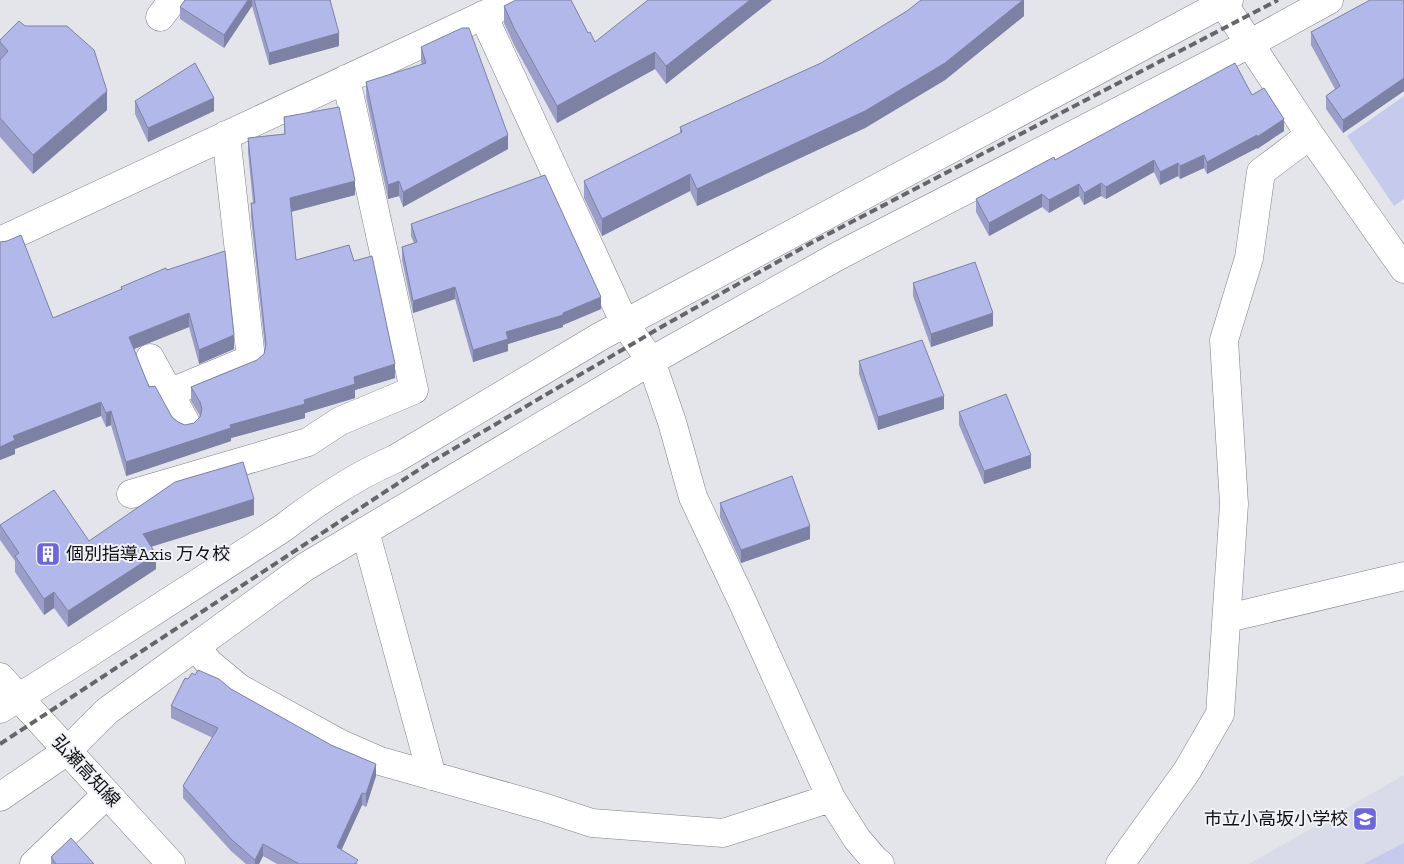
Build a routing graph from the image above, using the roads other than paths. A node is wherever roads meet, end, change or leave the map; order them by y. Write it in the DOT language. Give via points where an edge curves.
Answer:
graph roads {
  1 [pos="1329,0"];
  2 [pos="1224,1"];
  3 [pos="498,6"];
  4 [pos="1251,43"];
  5 [pos="346,79"];
  6 [pos="226,134"];
  7 [pos="1310,135"];
  8 [pos="0,241"];
  9 [pos="1404,269"];
  10 [pos="625,324"];
  11 [pos="150,358"];
  12 [pos="651,361"];
  13 [pos="169,393"];
  14 [pos="186,423"];
  15 [pos="131,494"];
  16 [pos="365,531"];
  17 [pos="1404,576"];
  18 [pos="1228,618"];
  19 [pos="196,647"];
  20 [pos="0,677"];
  21 [pos="9,703"];
  22 [pos="67,751"];
  23 [pos="432,776"];
  24 [pos="107,794"];
  25 [pos="0,796"];
  26 [pos="831,798"];
  27 [pos="34,864"];
  28 [pos="171,864"];
  29 [pos="880,864"];
  30 [pos="1120,864"];
  1 -- 4 [label="street"];
  2 -- 4 [label="street"];
  2 -- 10 [label="street"];
  3 -- 5 [label="street"];
  3 -- 10 [label="street"];
  4 -- 7 [label="street"];
  4 -- 12 [label="street" via="838,256"];
  5 -- 6 [label="street"];
  5 -- 15 [label="street" via="414,390 340,421 308,442"];
  6 -- 8 [label="street"];
  6 -- 13 [label="street" via="251,359"];
  7 -- 9 [label="street"];
  7 -- 18 [label="street" via="1261,172 1249,258 1224,340 1234,504"];
  10 -- 12 [label="street"];
  10 -- 21 [label="street" via="395,459 371,469"];
  11 -- 13 [label="street"];
  12 -- 16 [label="street"];
  12 -- 26 [label="street" via="693,497"];
  13 -- 14 [label="street"];
  16 -- 19 [label="street" via="305,567"];
  16 -- 23 [label="street"];
  17 -- 18 [label="street"];
  18 -- 30 [label="street" via="1220,714 1187,771"];
  19 -- 22 [label="street" via="107,711"];
  19 -- 23 [label="street" via="209,663 239,688 302,723 380,761"];
  20 -- 21 [label="street, 弘瀬高知線"];
  21 -- 22 [label="street, 弘瀬高知線"];
  22 -- 24 [label="street, 弘瀬高知線"];
  22 -- 25 [label="street"];
  23 -- 26 [label="street" via="592,823 723,833"];
  24 -- 27 [label="street"];
  24 -- 28 [label="street, 弘瀬高知線"];
  26 -- 29 [label="street" via="857,839"];
}
